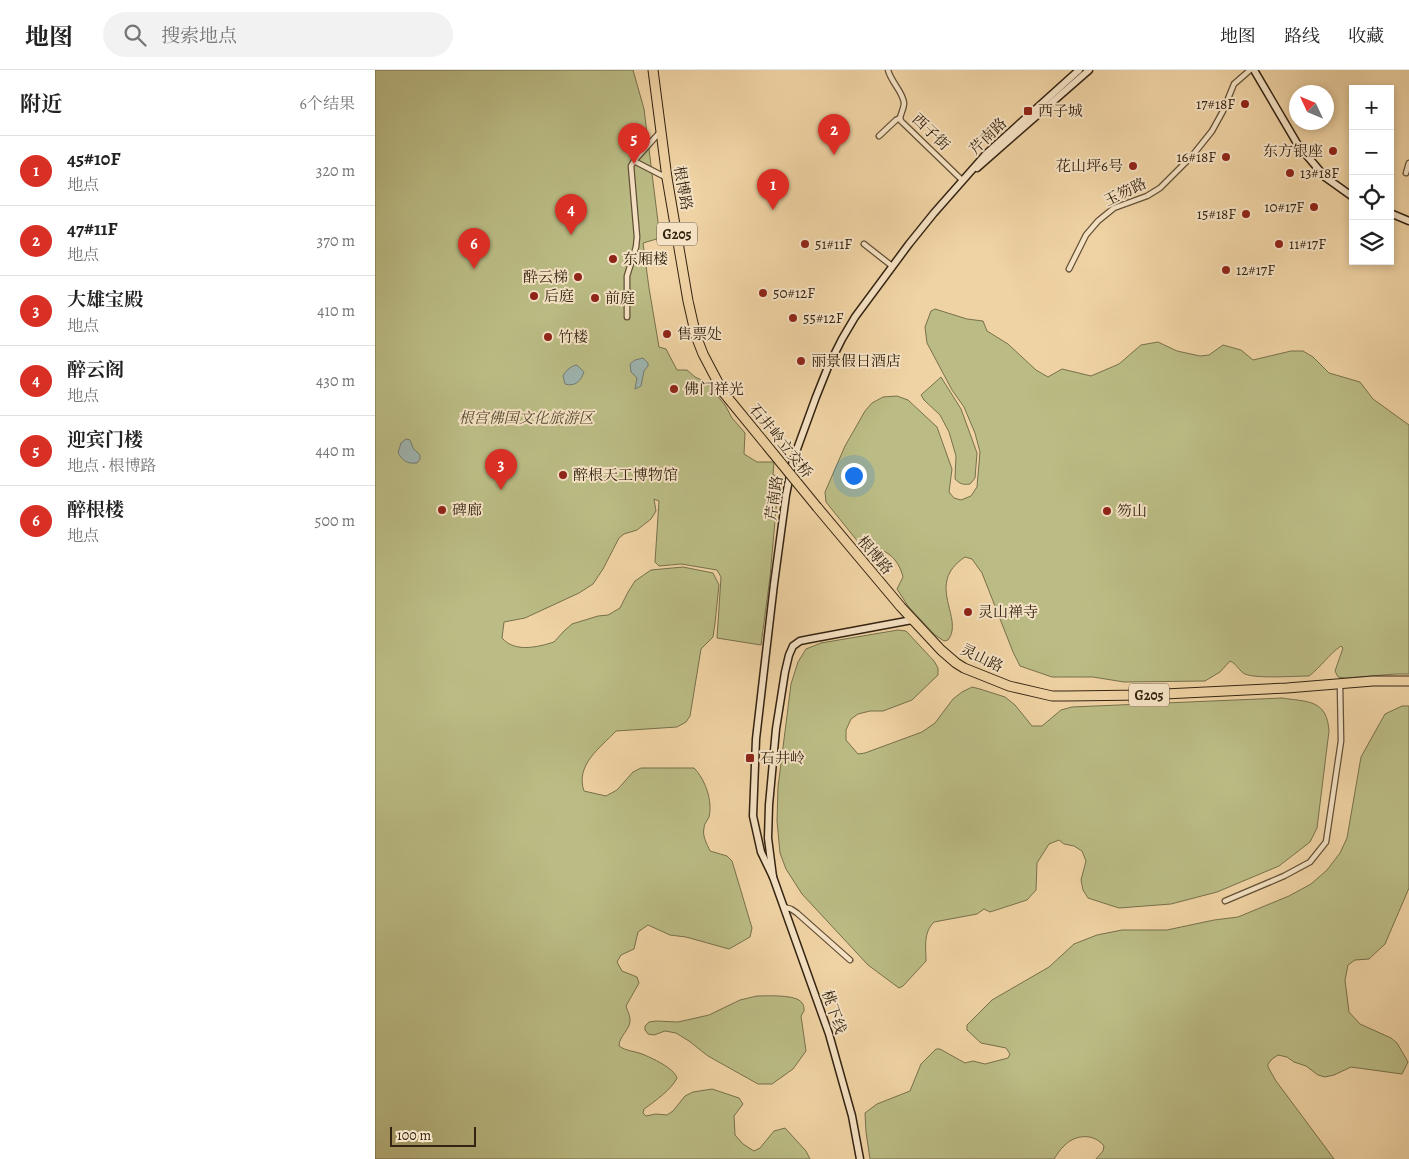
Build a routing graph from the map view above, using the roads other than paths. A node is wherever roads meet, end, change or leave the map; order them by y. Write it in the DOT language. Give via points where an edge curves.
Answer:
graph roads {
  1 [pos="653,70"];
  2 [pos="888,70"];
  3 [pos="1079,70"];
  4 [pos="1089,70"];
  5 [pos="1250,70"];
  6 [pos="1254,70"];
  7 [pos="900,118"];
  8 [pos="660,132"];
  9 [pos="879,136"];
  10 [pos="634,161"];
  11 [pos="1409,163"];
  12 [pos="1406,173"];
  13 [pos="667,178"];
  14 [pos="962,180"];
  15 [pos="1349,194"];
  16 [pos="1394,215"];
  17 [pos="1409,221"];
  18 [pos="863,244"];
  19 [pos="892,266"];
  20 [pos="1069,269"];
  21 [pos="627,317"];
  22 [pos="723,392"];
  23 [pos="817,507"];
  24 [pos="912,620"];
  25 [pos="1409,681"];
  26 [pos="1340,683"];
  27 [pos="773,876"];
  28 [pos="1225,901"];
  29 [pos="783,906"];
  30 [pos="850,960"];
  31 [pos="860,1159"];
  1 -- 8 [label="highway, 根博路 / G205"];
  2 -- 7 [label="street, 西子街" via="903,101"];
  3 -- 14 [label="main road, 芹南路" via="986,154"];
  4 -- 14 [label="main road"];
  5 -- 20 [label="street, 玉笏路" via="1234,84 1211,131 1192,156 1160,188 1114,208 1098,221 1086,235"];
  6 -- 15 [label="main road" via="1298,145 1325,177"];
  7 -- 9 [label="street"];
  7 -- 14 [label="street, 西子街"];
  8 -- 10 [label="street"];
  8 -- 13 [label="highway, 根博路 / G205"];
  10 -- 13 [label="street"];
  10 -- 21 [label="street" via="631,166 637,237 627,276"];
  11 -- 12 [label="street"];
  13 -- 22 [label="highway, 根博路 / G205" via="696,336"];
  14 -- 19 [label="main road, 芹南路"];
  16 -- 17 [label="main road"];
  18 -- 19 [label="street"];
  19 -- 27 [label="main road, 芹南路" via="855,317 828,367 793,460 786,495 756,739 753,804 761,852"];
  22 -- 23 [label="highway, 石井岭立交桥 / G205, bridge"];
  23 -- 24 [label="highway, 根博路 / G205"];
  24 -- 26 [label="highway, 灵山路 / G205" via="964,668 1009,686 1052,696 1287,688"];
  24 -- 27 [label="main road" via="800,641 793,646 785,672 776,729 769,805 768,838"];
  25 -- 26 [label="highway, 灵山路 / G205"];
  26 -- 28 [label="street" via="1341,742 1326,842 1310,862"];
  27 -- 29 [label="main road, 桃下线"];
  29 -- 30 [label="street" via="797,913"];
  29 -- 31 [label="main road, 桃下线" via="829,1034 852,1116"];
}
